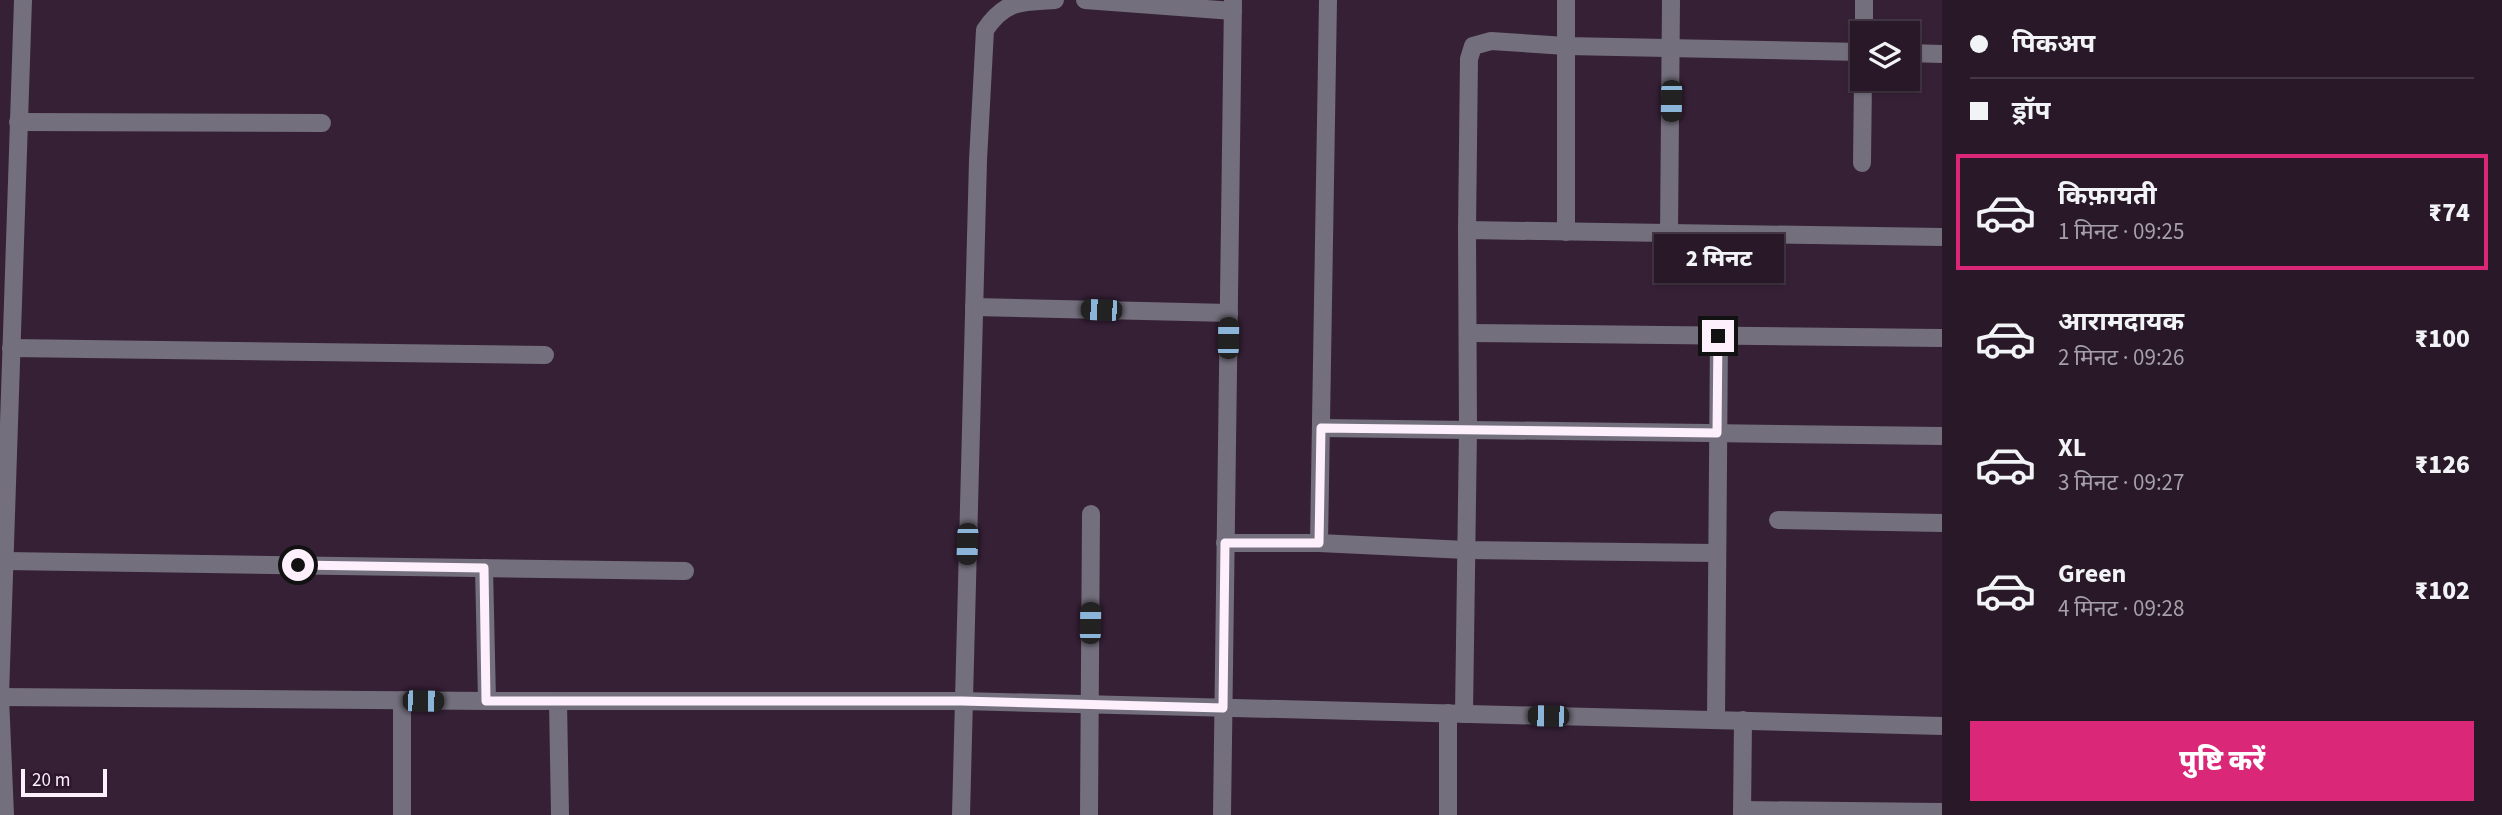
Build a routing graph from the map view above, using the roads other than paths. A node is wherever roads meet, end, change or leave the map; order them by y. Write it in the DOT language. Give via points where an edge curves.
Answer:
graph roads {
  1 [pos="23,0"];
  2 [pos="1055,0"];
  3 [pos="1085,0"];
  4 [pos="1328,0"];
  5 [pos="1566,0"];
  6 [pos="1671,0"];
  7 [pos="1864,0"];
  8 [pos="1233,6"];
  9 [pos="1864,21"];
  10 [pos="1566,46"];
  11 [pos="1671,48"];
  12 [pos="1850,52"];
  13 [pos="1920,53"];
  14 [pos="1942,54"];
  15 [pos="1863,91"];
  16 [pos="18,122"];
  17 [pos="322,123"];
  18 [pos="1862,163"];
  19 [pos="1467,230"];
  20 [pos="1566,232"];
  21 [pos="1669,233"];
  22 [pos="1942,237"];
  23 [pos="974,307"];
  24 [pos="1229,313"];
  25 [pos="1468,332"];
  26 [pos="1718,336"];
  27 [pos="1942,338"];
  28 [pos="11,348"];
  29 [pos="545,355"];
  30 [pos="1321,428"];
  31 [pos="1468,430"];
  32 [pos="1717,433"];
  33 [pos="1942,436"];
  34 [pos="1091,514"];
  35 [pos="1778,520"];
  36 [pos="1942,523"];
  37 [pos="1225,543"];
  38 [pos="1319,543"];
  39 [pos="1466,550"];
  40 [pos="1716,553"];
  41 [pos="5,561"];
  42 [pos="484,568"];
  43 [pos="685,571"];
  44 [pos="0,696"];
  45 [pos="402,700"];
  46 [pos="486,701"];
  47 [pos="558,701"];
  48 [pos="962,701"];
  49 [pos="1089,704"];
  50 [pos="1223,708"];
  51 [pos="1456,713"];
  52 [pos="1716,720"];
  53 [pos="1742,720"];
  54 [pos="1942,726"];
  55 [pos="1742,813"];
  56 [pos="1942,813"];
  57 [pos="5,815"];
  58 [pos="402,815"];
  59 [pos="560,815"];
  60 [pos="961,815"];
  61 [pos="1089,815"];
  62 [pos="1223,815"];
  63 [pos="1448,815"];
  1 -- 16 [label="street"];
  2 -- 23 [label="street" via="1016,2 996,12 985,30"];
  3 -- 8 [label="street"];
  4 -- 30 [label="street"];
  5 -- 10 [label="street"];
  6 -- 11 [label="street"];
  7 -- 9 [label="street"];
  8 -- 24 [label="street"];
  10 -- 11 [label="street"];
  10 -- 19 [label="street" via="1491,41 1473,46 1469,59"];
  10 -- 20 [label="street"];
  11 -- 12 [label="street"];
  11 -- 21 [label="street"];
  13 -- 14 [label="street"];
  15 -- 18 [label="street"];
  16 -- 17 [label="street"];
  16 -- 28 [label="street"];
  19 -- 20 [label="street"];
  19 -- 25 [label="street"];
  20 -- 21 [label="street"];
  21 -- 22 [label="street"];
  23 -- 24 [label="street"];
  23 -- 48 [label="street"];
  24 -- 37 [label="street"];
  25 -- 26 [label="street"];
  25 -- 31 [label="street"];
  26 -- 27 [label="street"];
  26 -- 32 [label="street"];
  28 -- 29 [label="street"];
  28 -- 41 [label="street"];
  30 -- 31 [label="street"];
  30 -- 38 [label="street"];
  31 -- 32 [label="street"];
  31 -- 39 [label="street"];
  32 -- 33 [label="street"];
  32 -- 40 [label="street"];
  34 -- 49 [label="street"];
  35 -- 36 [label="street"];
  37 -- 38 [label="street"];
  37 -- 50 [label="street"];
  38 -- 39 [label="street"];
  39 -- 40 [label="street"];
  39 -- 51 [label="street"];
  40 -- 52 [label="street"];
  41 -- 42 [label="street"];
  41 -- 44 [label="street"];
  42 -- 43 [label="street"];
  42 -- 46 [label="street"];
  44 -- 45 [label="street"];
  44 -- 57 [label="street"];
  45 -- 46 [label="street"];
  45 -- 58 [label="street"];
  46 -- 47 [label="street"];
  47 -- 48 [label="street"];
  47 -- 59 [label="street"];
  48 -- 49 [label="street"];
  48 -- 60 [label="street"];
  49 -- 50 [label="street"];
  49 -- 61 [label="street"];
  50 -- 51 [label="street"];
  50 -- 62 [label="street"];
  51 -- 52 [label="street"];
  51 -- 63 [label="street"];
  52 -- 53 [label="street"];
  53 -- 54 [label="street"];
  53 -- 55 [label="street"];
  55 -- 56 [label="street"];
}
